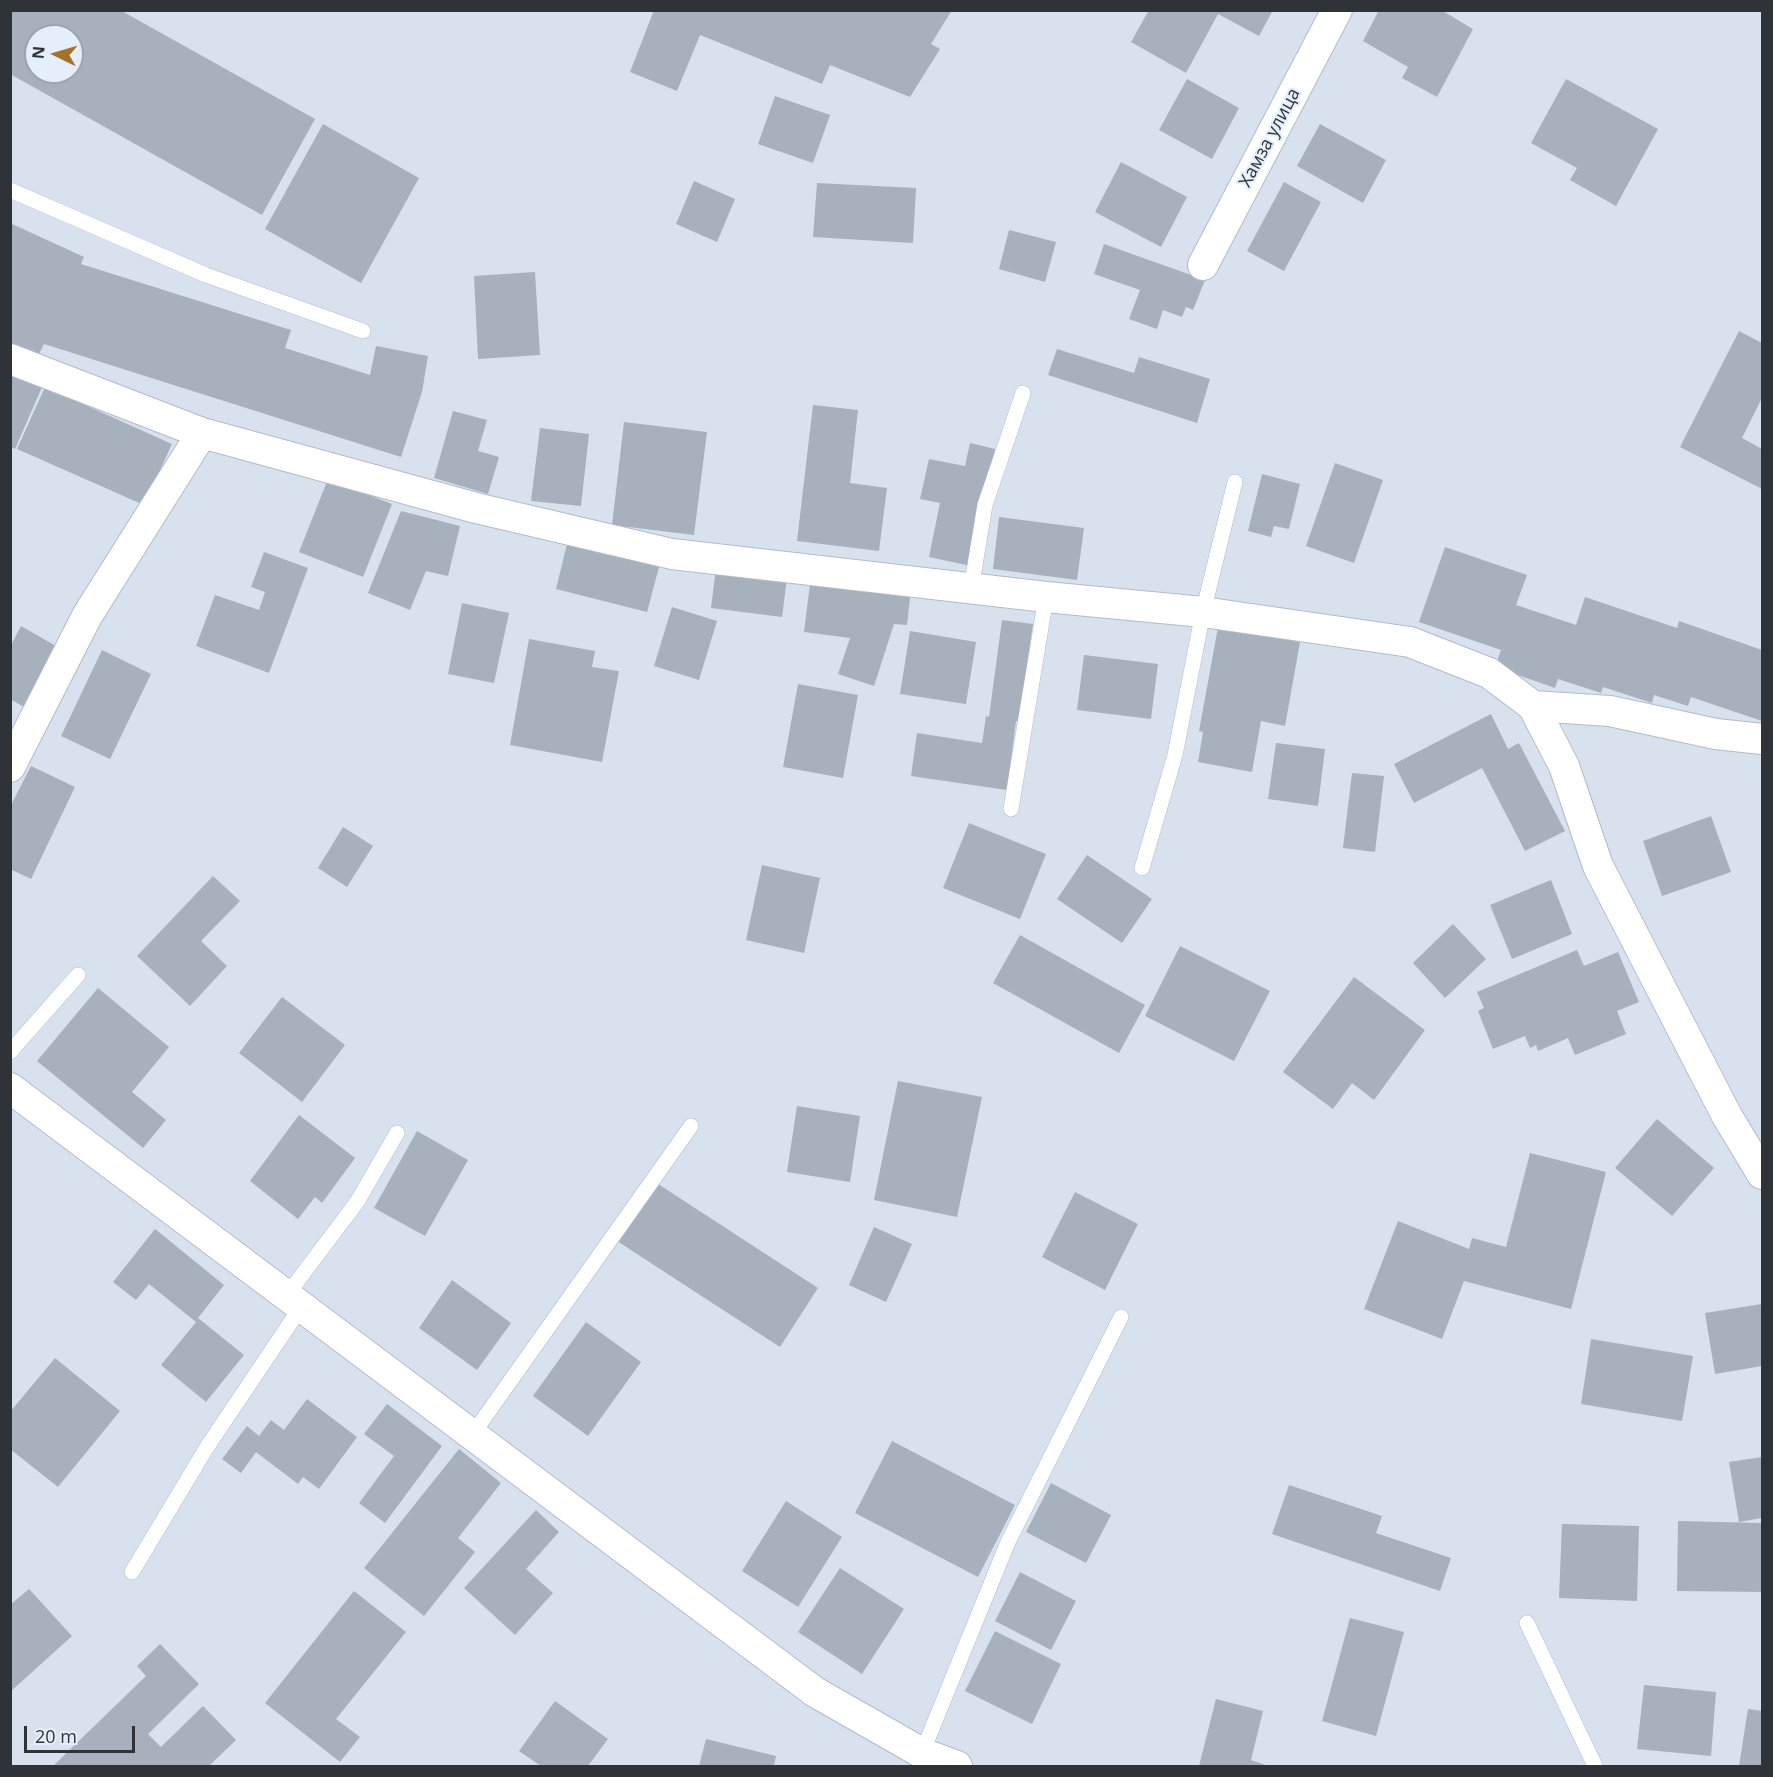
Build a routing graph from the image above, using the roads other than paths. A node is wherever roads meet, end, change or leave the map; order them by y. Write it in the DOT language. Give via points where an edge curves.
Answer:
graph roads {
  1 [pos="1337,10"];
  2 [pos="10,190"];
  3 [pos="1203,265"];
  4 [pos="363,331"];
  5 [pos="10,359"];
  6 [pos="1023,393"];
  7 [pos="202,433"];
  8 [pos="1234,482"];
  9 [pos="971,589"];
  10 [pos="1046,597"];
  11 [pos="1203,612"];
  12 [pos="1533,706"];
  13 [pos="1762,739"];
  14 [pos="10,767"];
  15 [pos="1011,809"];
  16 [pos="1142,868"];
  17 [pos="78,975"];
  18 [pos="10,1052"];
  19 [pos="10,1088"];
  20 [pos="691,1125"];
  21 [pos="397,1133"];
  22 [pos="1762,1174"];
  23 [pos="294,1301"];
  24 [pos="1121,1317"];
  25 [pos="472,1435"];
  26 [pos="132,1572"];
  27 [pos="1527,1623"];
  28 [pos="922,1753"];
  29 [pos="957,1767"];
  30 [pos="1595,1767"];
  1 -- 3 [label="street, Хамза улица"];
  2 -- 4 [label="lane" via="206,275"];
  5 -- 7 [label="street"];
  6 -- 9 [label="lane" via="985,505"];
  7 -- 9 [label="street" via="476,508 672,554"];
  7 -- 14 [label="street" via="87,616"];
  8 -- 11 [label="lane"];
  9 -- 10 [label="street"];
  10 -- 11 [label="street"];
  10 -- 15 [label="lane"];
  11 -- 12 [label="street" via="1410,642 1489,674"];
  11 -- 16 [label="lane" via="1175,755"];
  12 -- 13 [label="street" via="1610,711 1716,734"];
  12 -- 22 [label="street" via="1564,766 1598,866 1727,1116"];
  17 -- 18 [label="lane"];
  19 -- 23 [label="street"];
  20 -- 25 [label="lane"];
  21 -- 23 [label="lane"];
  23 -- 25 [label="street"];
  23 -- 26 [label="lane"];
  24 -- 28 [label="lane" via="1008,1542"];
  25 -- 28 [label="street" via="815,1692"];
  27 -- 30 [label="lane"];
  28 -- 29 [label="street"];
}
